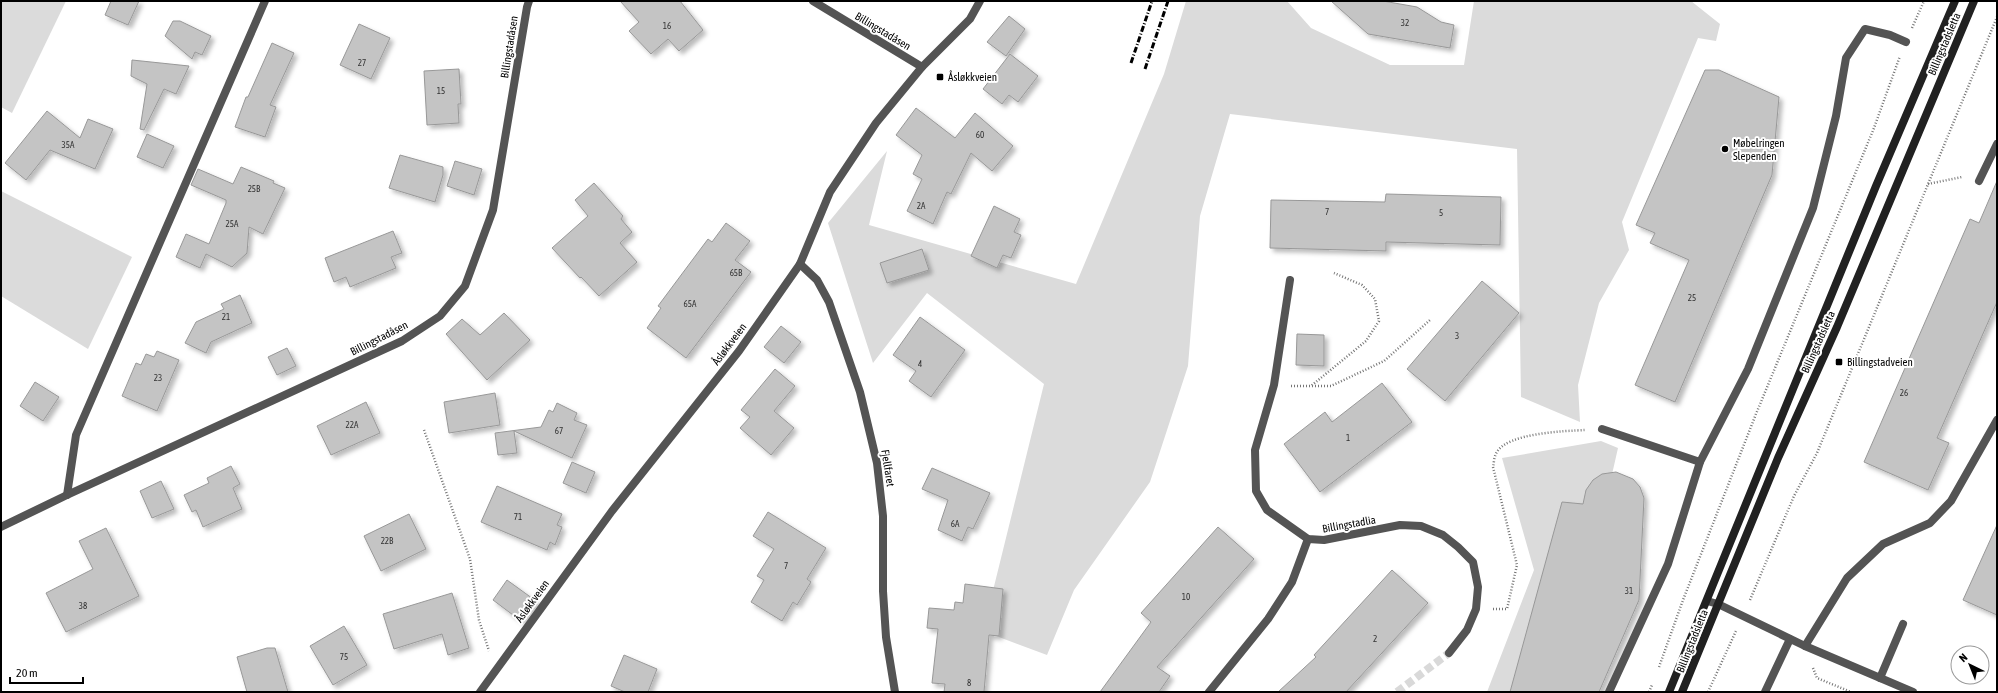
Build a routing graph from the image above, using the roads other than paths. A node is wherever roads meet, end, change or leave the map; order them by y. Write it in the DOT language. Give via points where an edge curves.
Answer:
graph roads {
  1 [pos="265,1"];
  2 [pos="529,1"];
  3 [pos="813,1"];
  4 [pos="980,1"];
  5 [pos="1955,1"];
  6 [pos="1974,1"];
  7 [pos="1906,42"];
  8 [pos="922,67"];
  9 [pos="1997,144"];
  10 [pos="1981,178"];
  11 [pos="800,264"];
  12 [pos="1290,280"];
  13 [pos="1997,420"];
  14 [pos="1602,428"];
  15 [pos="1700,462"];
  16 [pos="67,495"];
  17 [pos="1,527"];
  18 [pos="1308,539"];
  19 [pos="1707,601"];
  20 [pos="1718,604"];
  21 [pos="1903,624"];
  22 [pos="1790,639"];
  23 [pos="1805,646"];
  24 [pos="1449,653"];
  25 [pos="1880,678"];
  26 [pos="480,692"];
  27 [pos="894,692"];
  28 [pos="1209,692"];
  29 [pos="1609,692"];
  30 [pos="1669,692"];
  31 [pos="1682,692"];
  32 [pos="1765,692"];
  33 [pos="1913,692"];
  1 -- 16 [label="street" via="76,434"];
  2 -- 16 [label="street, Billingstadåsen" via="493,210 465,286 440,316 402,341"];
  3 -- 8 [label="street, Billingstadåsen"];
  4 -- 8 [label="street, Åsløkkveien" via="970,19"];
  5 -- 19 [label="main road, Billingstadsletta" via="1876,186"];
  6 -- 20 [label="main road, Billingstadsletta"];
  7 -- 15 [label="street" via="1865,29 1846,58 1836,116 1813,208 1748,369"];
  8 -- 11 [label="street, Åsløkkveien" via="876,123 830,192"];
  9 -- 10 [label="street"];
  11 -- 26 [label="street, Åsløkkveien" via="739,351 612,511"];
  11 -- 27 [label="street, Fjellfaret" via="817,280 829,302 860,392 877,463 884,516 883,592 886,637"];
  12 -- 18 [label="street, Billingstadlia" via="1274,385 1255,450 1256,491 1267,510"];
  13 -- 23 [label="street" via="1952,501 1930,523 1883,544 1847,578"];
  14 -- 15 [label="street"];
  15 -- 29 [label="street" via="1668,564"];
  16 -- 17 [label="street, Billingstadåsen"];
  18 -- 24 [label="street, Billingstadlia" via="1324,540 1400,525 1421,526 1443,535 1473,562 1478,587 1476,609 1467,630"];
  18 -- 28 [label="street" via="1292,582 1268,619"];
  19 -- 20 [label="street"];
  19 -- 30 [label="main road, Billingstadsletta"];
  20 -- 22 [label="street"];
  20 -- 31 [label="main road, Billingstadsletta"];
  21 -- 25 [label="street"];
  22 -- 23 [label="street"];
  22 -- 32 [label="street"];
  23 -- 25 [label="street"];
  25 -- 33 [label="street"];
}
